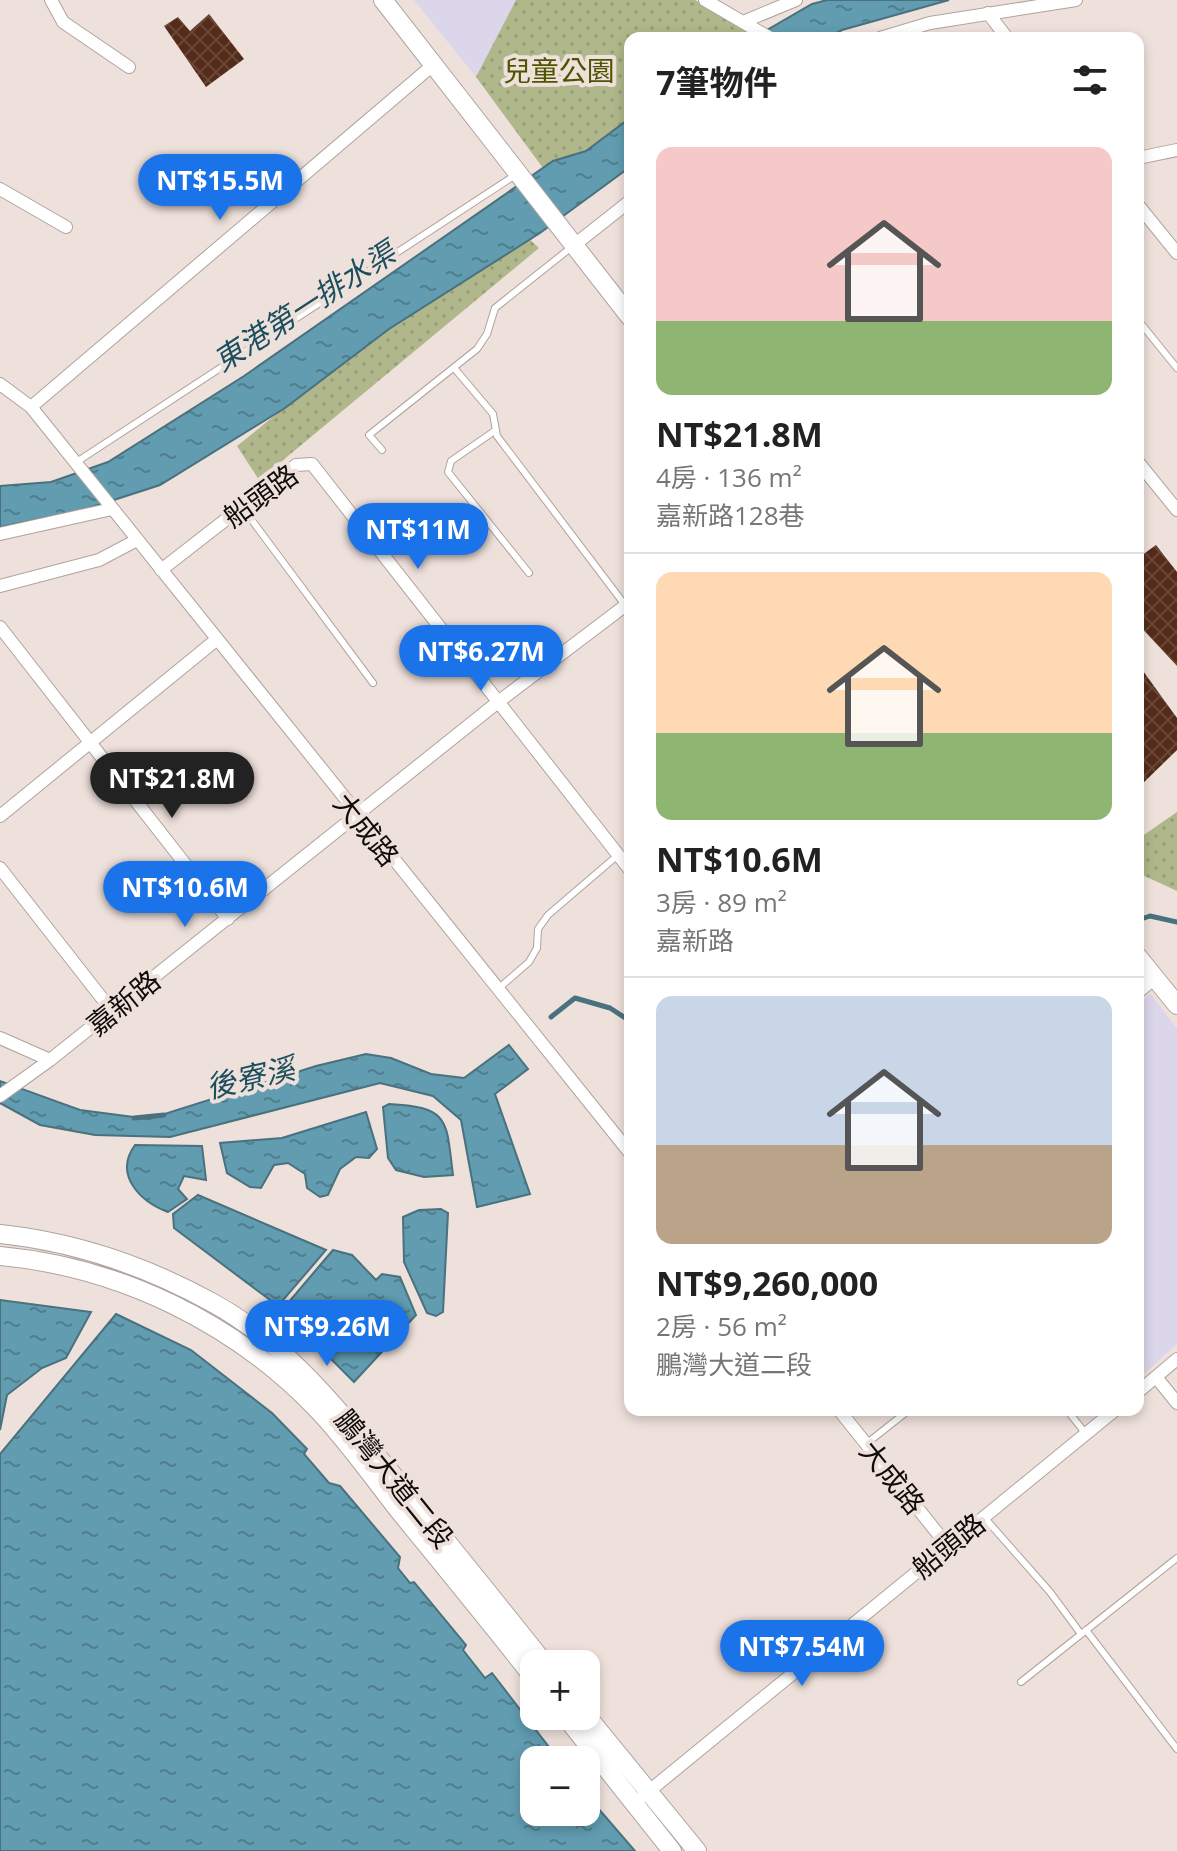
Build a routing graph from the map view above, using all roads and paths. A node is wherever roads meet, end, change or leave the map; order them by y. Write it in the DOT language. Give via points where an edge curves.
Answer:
graph roads {
  1 [pos="51,0"];
  2 [pos="383,0"];
  3 [pos="705,0"];
  4 [pos="796,0"];
  5 [pos="1076,0"];
  6 [pos="988,13"];
  7 [pos="743,22"];
  8 [pos="760,32"];
  9 [pos="900,32"];
  10 [pos="1002,32"];
  11 [pos="433,65"];
  12 [pos="129,67"];
  13 [pos="1177,150"];
  14 [pos="1144,157"];
  15 [pos="511,167"];
  16 [pos="0,189"];
  17 [pos="624,206"];
  18 [pos="1144,212"];
  19 [pos="66,227"];
  20 [pos="573,246"];
  21 [pos="1177,253"];
  22 [pos="624,310"];
  23 [pos="1144,327"];
  24 [pos="1177,368"];
  25 [pos="455,369"];
  26 [pos="0,384"];
  27 [pos="31,407"];
  28 [pos="496,430"];
  29 [pos="382,450"];
  30 [pos="75,463"];
  31 [pos="1144,469"];
  32 [pos="110,506"];
  33 [pos="242,507"];
  34 [pos="1177,510"];
  35 [pos="0,534"];
  36 [pos="137,540"];
  37 [pos="161,570"];
  38 [pos="529,573"];
  39 [pos="0,586"];
  40 [pos="624,601"];
  41 [pos="624,609"];
  42 [pos="0,627"];
  43 [pos="216,640"];
  44 [pos="373,683"];
  45 [pos="498,702"];
  46 [pos="89,745"];
  47 [pos="0,816"];
  48 [pos="357,816"];
  49 [pos="618,855"];
  50 [pos="624,862"];
  51 [pos="0,868"];
  52 [pos="228,919"];
  53 [pos="1144,964"];
  54 [pos="1155,978"];
  55 [pos="1144,987"];
  56 [pos="497,989"];
  57 [pos="1175,997"];
  58 [pos="112,1011"];
  59 [pos="0,1038"];
  60 [pos="50,1060"];
  61 [pos="0,1096"];
  62 [pos="624,1146"];
  63 [pos="0,1234"];
  64 [pos="0,1256"];
  65 [pos="1177,1359"];
  66 [pos="1156,1377"];
  67 [pos="1144,1387"];
  68 [pos="1177,1403"];
  69 [pos="844,1416"];
  70 [pos="901,1416"];
  71 [pos="1072,1416"];
  72 [pos="1108,1416"];
  73 [pos="1086,1434"];
  74 [pos="866,1444"];
  75 [pos="983,1516"];
  76 [pos="947,1545"];
  77 [pos="1177,1558"];
  78 [pos="1084,1632"];
  79 [pos="534,1650"];
  80 [pos="520,1661"];
  81 [pos="1021,1682"];
  82 [pos="578,1730"];
  83 [pos="596,1730"];
  84 [pos="1177,1732"];
  85 [pos="1169,1739"];
  86 [pos="1177,1749"];
  87 [pos="641,1798"];
  88 [pos="672,1851"];
  89 [pos="697,1851"];
  1 -- 12 [label="street" via="63,22"];
  2 -- 11 [label="street"];
  3 -- 7 [label="street"];
  4 -- 7 [label="street"];
  5 -- 6 [label="street"];
  6 -- 9 [label="street"];
  6 -- 10 [label="street"];
  7 -- 8 [label="street"];
  11 -- 15 [label="street"];
  11 -- 27 [label="street"];
  13 -- 14 [label="street"];
  15 -- 20 [label="street"];
  15 -- 30 [label="lane"];
  16 -- 19 [label="street"];
  17 -- 20 [label="street"];
  18 -- 21 [label="street"];
  20 -- 22 [label="street"];
  20 -- 25 [label="lane" via="503,300 490,317 483,343"];
  23 -- 24 [label="lane"];
  25 -- 28 [label="lane" via="493,414"];
  25 -- 29 [label="lane" via="369,435"];
  26 -- 27 [label="street"];
  27 -- 30 [label="street"];
  28 -- 38 [label="lane" via="451,461 448,472"];
  28 -- 40 [label="lane"];
  30 -- 32 [label="street"];
  31 -- 34 [label="street"];
  32 -- 35 [label="street"];
  32 -- 36 [label="street, 大成路"];
  33 -- 37 [label="street, 船頭路"];
  33 -- 44 [label="lane"];
  33 -- 45 [label="street, 船頭路" via="296,465 312,464"];
  36 -- 37 [label="street, 大成路"];
  36 -- 39 [label="street" via="99,560"];
  37 -- 43 [label="street, 大成路"];
  41 -- 45 [label="street"];
  42 -- 46 [label="street"];
  43 -- 46 [label="street"];
  43 -- 48 [label="street, 大成路"];
  45 -- 48 [label="street"];
  45 -- 49 [label="street, 船頭路"];
  46 -- 47 [label="street"];
  46 -- 52 [label="street"];
  48 -- 52 [label="street, 嘉新路"];
  48 -- 56 [label="street, 大成路"];
  49 -- 50 [label="street, 船頭路"];
  49 -- 56 [label="lane" via="548,915 538,929 537,948 529,962"];
  51 -- 58 [label="street"];
  52 -- 58 [label="street, 嘉新路"];
  53 -- 54 [label="street"];
  54 -- 55 [label="street"];
  54 -- 57 [label="street"];
  56 -- 62 [label="street, 大成路"];
  58 -- 60 [label="street, 嘉新路"];
  59 -- 60 [label="street"];
  60 -- 61 [label="street, 嘉新路"];
  63 -- 79 [label="street, 鵬灣大道二段" via="47,1239 119,1259 215,1303 276,1348 331,1401"];
  64 -- 80 [label="street, 鵬灣大道二段" via="42,1260 114,1280 206,1320 259,1356 317,1409"];
  65 -- 66 [label="street"];
  66 -- 67 [label="street"];
  66 -- 68 [label="street"];
  69 -- 74 [label="street, 大成路"];
  70 -- 74 [label="lane"];
  71 -- 73 [label="lane"];
  72 -- 73 [label="street, 船頭路"];
  73 -- 75 [label="street, 船頭路"];
  74 -- 76 [label="street, 大成路"];
  75 -- 76 [label="street, 船頭路"];
  75 -- 78 [label="lane"];
  76 -- 87 [label="street, 船頭路"];
  77 -- 78 [label="lane"];
  78 -- 81 [label="lane"];
  78 -- 85 [label="lane"];
  82 -- 87 [label="street"];
  83 -- 87 [label="street"];
  84 -- 85 [label="lane"];
  85 -- 86 [label="lane"];
  87 -- 88 [label="street"];
  87 -- 89 [label="street"];
}
